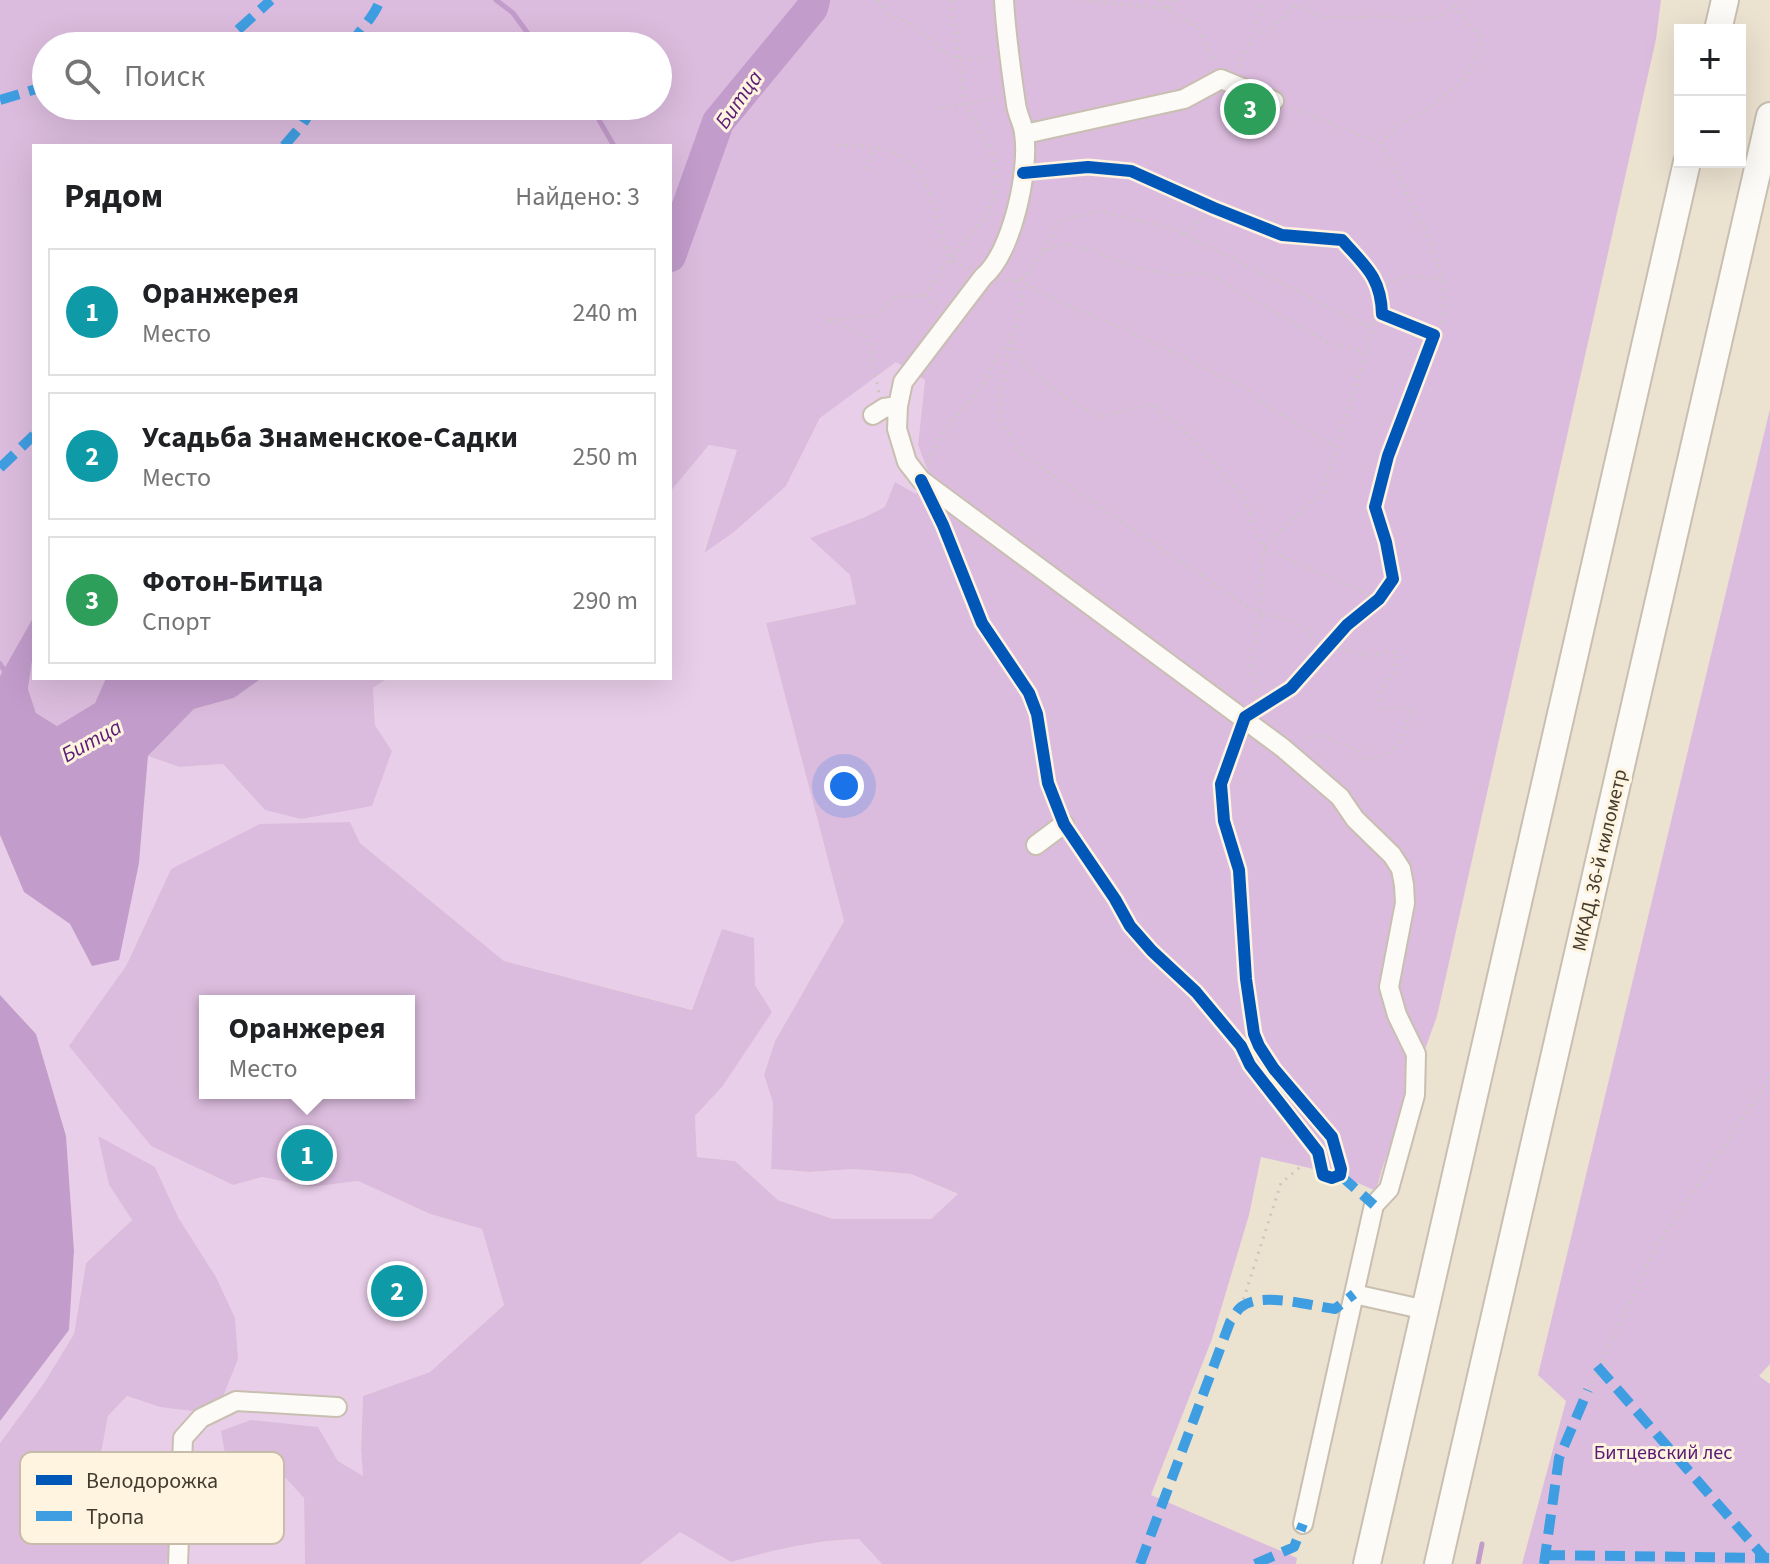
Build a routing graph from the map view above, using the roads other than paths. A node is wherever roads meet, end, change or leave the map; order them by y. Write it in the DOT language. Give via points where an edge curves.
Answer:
graph roads {
  1 [pos="1004,0"];
  2 [pos="1725,0"];
  3 [pos="1719,24"];
  4 [pos="1274,101"];
  5 [pos="1770,116"];
  6 [pos="1025,134"];
  7 [pos="1686,168"];
  8 [pos="1064,824"];
  9 [pos="1036,845"];
  10 [pos="1354,1294"];
  11 [pos="1426,1310"];
  12 [pos="337,1407"];
  13 [pos="182,1452"];
  14 [pos="1303,1524"];
  15 [pos="179,1544"];
  16 [pos="178,1564"];
  17 [pos="1367,1564"];
  18 [pos="1438,1564"];
  1 -- 6 [label="lane" via="1016,105"];
  2 -- 3 [label="highway"];
  4 -- 6 [label="lane" via="1226,80 1184,99"];
  5 -- 18 [label="highway, МКАД, 36-й километр"];
  6 -- 10 [label="lane" via="1022,180 1000,259 885,409 907,462 921,480 1115,625 1257,710 1283,748 1340,797 1401,869 1405,903 1389,987 1416,1054 1415,1095 1389,1189 1374,1205"];
  7 -- 11 [label="highway"];
  8 -- 9 [label="lane"];
  10 -- 11 [label="lane"];
  10 -- 14 [label="lane"];
  11 -- 17 [label="highway"];
  12 -- 13 [label="lane" via="236,1401 201,1418 183,1438"];
  15 -- 16 [label="lane"];
}
